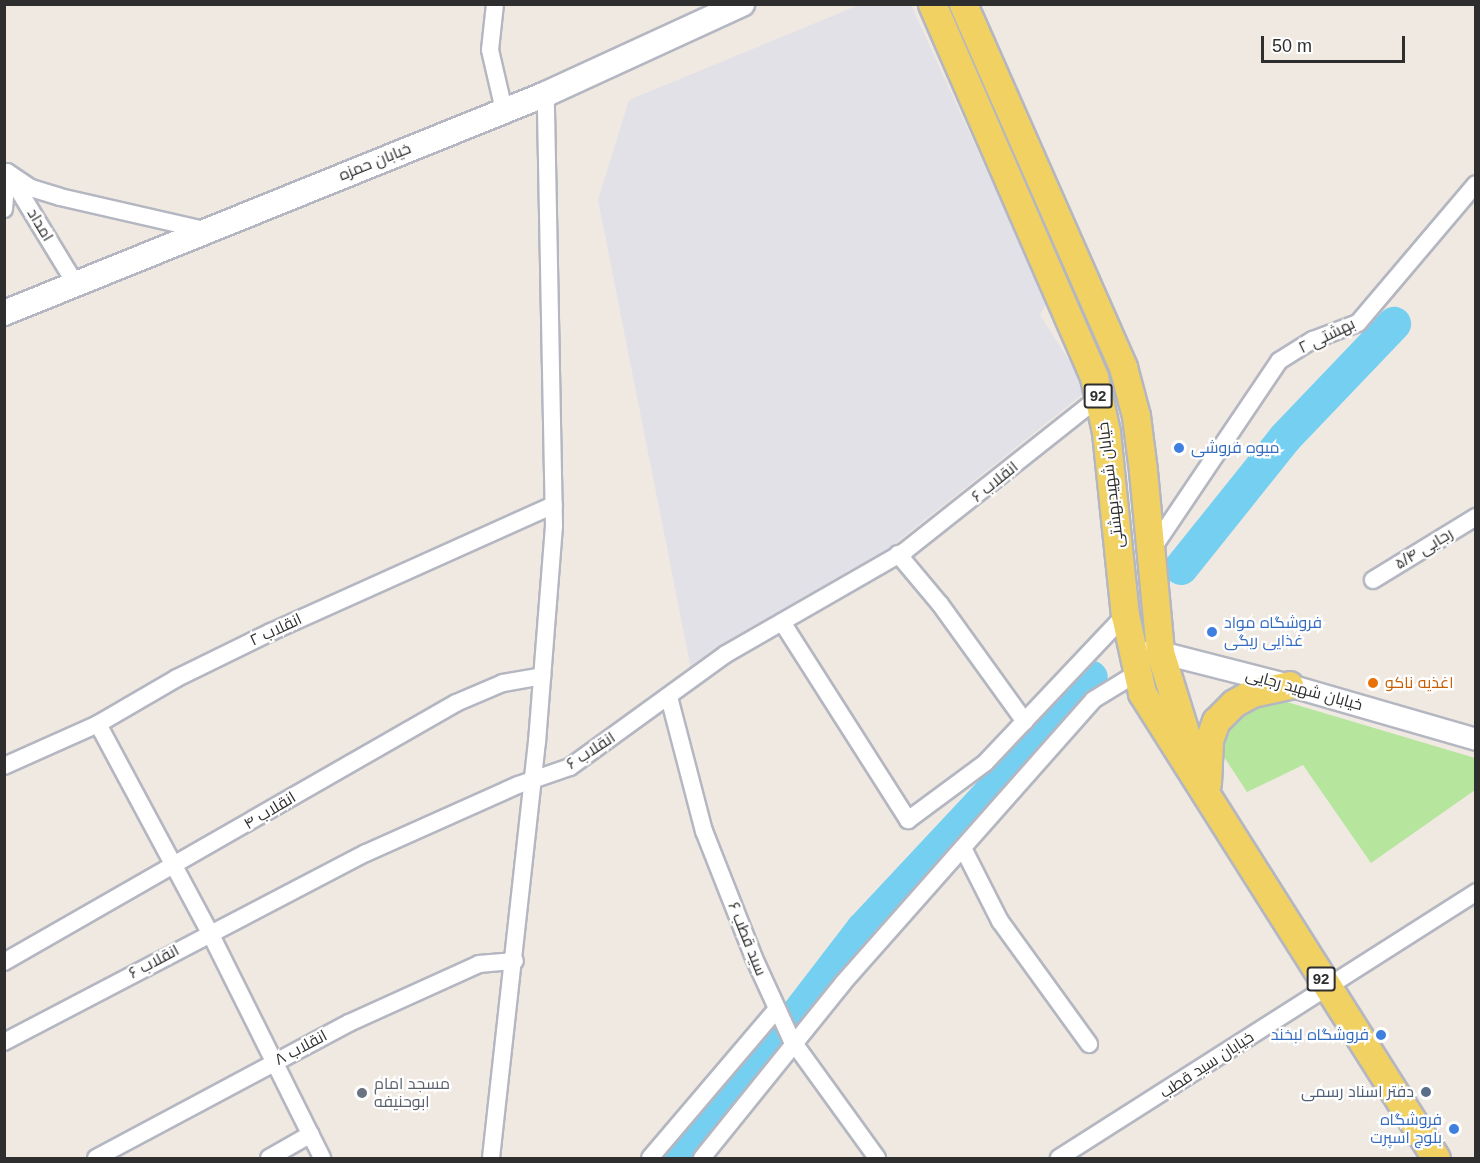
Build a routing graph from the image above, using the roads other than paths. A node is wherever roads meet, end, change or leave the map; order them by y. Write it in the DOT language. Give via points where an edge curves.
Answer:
graph roads {
  1 [pos="495,4"];
  2 [pos="742,4"];
  3 [pos="932,4"];
  4 [pos="963,4"];
  5 [pos="546,94"];
  6 [pos="504,110"];
  7 [pos="6,170"];
  8 [pos="1476,184"];
  9 [pos="4,209"];
  10 [pos="204,230"];
  11 [pos="75,283"];
  12 [pos="4,313"];
  13 [pos="1098,398"];
  14 [pos="554,506"];
  15 [pos="1476,517"];
  16 [pos="898,554"];
  17 [pos="1149,554"];
  18 [pos="1373,580"];
  19 [pos="1125,615"];
  20 [pos="782,622"];
  21 [pos="1160,652"];
  22 [pos="1134,663"];
  23 [pos="542,676"];
  24 [pos="1289,685"];
  25 [pos="669,697"];
  26 [pos="1025,722"];
  27 [pos="98,724"];
  28 [pos="1476,739"];
  29 [pos="4,766"];
  30 [pos="533,779"];
  31 [pos="1206,799"];
  32 [pos="963,848"];
  33 [pos="175,868"];
  34 [pos="1476,892"];
  35 [pos="210,933"];
  36 [pos="515,961"];
  37 [pos="4,962"];
  38 [pos="1327,988"];
  39 [pos="777,1009"];
  40 [pos="4,1042"];
  41 [pos="795,1044"];
  42 [pos="1089,1044"];
  43 [pos="275,1062"];
  44 [pos="311,1134"];
  45 [pos="96,1158"];
  46 [pos="269,1158"];
  47 [pos="322,1158"];
  48 [pos="491,1158"];
  49 [pos="650,1158"];
  50 [pos="702,1158"];
  51 [pos="877,1158"];
  52 [pos="1059,1158"];
  53 [pos="1436,1158"];
  1 -- 6 [label="street" via="490,50"];
  2 -- 5 [label="main road, خیابان حمزه"];
  3 -- 13 [label="main road, خیابان شهیدبهشتی / 92" via="1094,377"];
  4 -- 17 [label="main road, خیابان شهیدبهشتی / 92" via="1123,367 1136,416"];
  5 -- 6 [label="main road, خیابان حمزه"];
  5 -- 14 [label="street"];
  6 -- 10 [label="main road, خیابان حمزه"];
  7 -- 9 [label="street"];
  7 -- 10 [label="street" via="31,188 60,197"];
  7 -- 11 [label="street, امداد"];
  8 -- 17 [label="street, بهشتی ۲" via="1358,323 1313,340 1280,361"];
  10 -- 11 [label="main road, خیابان حمزه"];
  11 -- 12 [label="main road, خیابان حمزه"];
  13 -- 16 [label="street, انقلاب ۶" via="969,504"];
  13 -- 19 [label="main road, خیابان شهیدبهشتی / 92" via="1106,432"];
  14 -- 23 [label="street"];
  14 -- 27 [label="street, انقلاب ۲" via="272,632 177,678"];
  15 -- 18 [label="street, رجایی ۵/۴"];
  16 -- 20 [label="street, انقلاب ۶"];
  16 -- 26 [label="street" via="940,604"];
  17 -- 21 [label="main road, خیابان شهیدبهشتی / 92"];
  19 -- 22 [label="main road, خیابان شهیدبهشتی / 92"];
  19 -- 26 [label="street"];
  20 -- 25 [label="street, انقلاب ۶" via="726,654"];
  20 -- 26 [label="street" via="908,820 985,764"];
  21 -- 22 [label="street, خیابان شهید رجایی"];
  21 -- 24 [label="street, خیابان شهید رجایی"];
  21 -- 31 [label="main road, خیابان شهیدبهشتی / 92"];
  22 -- 31 [label="main road, خیابان شهیدبهشتی / 92" via="1142,693"];
  22 -- 32 [label="street" via="1094,700"];
  23 -- 30 [label="street"];
  23 -- 33 [label="street, انقلاب ۴" via="503,683 456,703"];
  24 -- 28 [label="street, خیابان شهید رجایی"];
  24 -- 31 [label="main road" via="1252,693 1234,703 1216,722 1209,740"];
  25 -- 30 [label="street, انقلاب ۶" via="570,767"];
  25 -- 39 [label="street, سید قطب ۶" via="704,831"];
  27 -- 29 [label="street, انقلاب ۲"];
  27 -- 33 [label="street"];
  30 -- 35 [label="street, انقلاب ۶" via="366,853"];
  30 -- 36 [label="street"];
  31 -- 38 [label="main road, خیابان شهیدبهشتی / 92"];
  32 -- 41 [label="street" via="851,974"];
  32 -- 42 [label="street" via="1000,921"];
  33 -- 35 [label="street"];
  33 -- 37 [label="street, انقلاب ۴"];
  34 -- 38 [label="street, خیابان سید قطب"];
  35 -- 40 [label="street, انقلاب ۶"];
  35 -- 43 [label="street"];
  36 -- 43 [label="street, انقلاب ۸" via="479,964 349,1023"];
  36 -- 48 [label="street"];
  38 -- 52 [label="street, خیابان سید قطب"];
  38 -- 53 [label="main road, خیابان شهیدبهشتی / 92"];
  39 -- 41 [label="street, سید قطب ۶"];
  39 -- 49 [label="street"];
  41 -- 50 [label="street"];
  41 -- 51 [label="street, سید قطب ۶"];
  43 -- 44 [label="street"];
  43 -- 45 [label="street, انقلاب ۸"];
  44 -- 46 [label="street"];
  44 -- 47 [label="street"];
}
